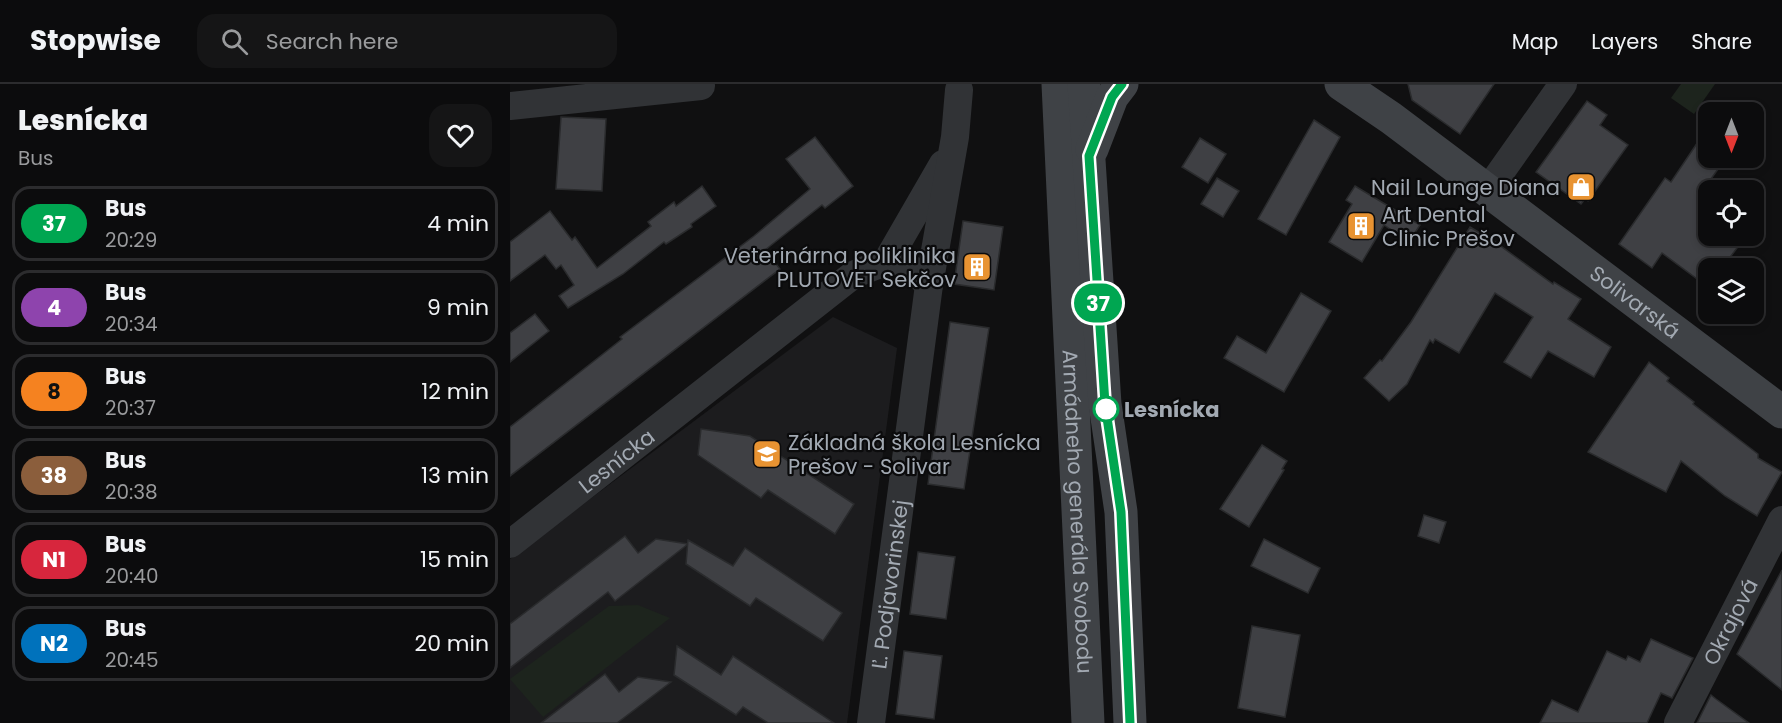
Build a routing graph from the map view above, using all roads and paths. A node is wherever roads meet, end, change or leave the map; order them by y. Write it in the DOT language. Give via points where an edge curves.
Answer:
graph roads {
  1 [pos="1058,84"];
  2 [pos="1084,84"];
  3 [pos="1122,84"];
  4 [pos="1341,84"];
  5 [pos="1563,84"];
  6 [pos="701,86"];
  7 [pos="959,90"];
  8 [pos="510,106"];
  9 [pos="953,146"];
  10 [pos="1089,156"];
  11 [pos="1488,190"];
  12 [pos="887,261"];
  13 [pos="929,285"];
  14 [pos="1782,412"];
  15 [pos="1782,520"];
  16 [pos="510,544"];
  17 [pos="871,723"];
  18 [pos="1088,723"];
  19 [pos="1130,723"];
  20 [pos="1678,723"];
  1 -- 18 [label="street, Armádneho generála Svobodu"];
  2 -- 10 [label="street, Armádneho generála Svobodu"];
  3 -- 10 [label="street" via="1112,97"];
  4 -- 11 [label="street, Solivarská"];
  5 -- 11 [label="street"];
  6 -- 8 [label="street"];
  7 -- 9 [label="street, Ľ. Podjavorinskej"];
  9 -- 12 [label="street"];
  9 -- 13 [label="street, Ľ. Podjavorinskej"];
  10 -- 19 [label="street, Armádneho generála Svobodu" via="1105,404 1121,512"];
  11 -- 14 [label="street, Solivarská"];
  12 -- 13 [label="street" via="910,266"];
  12 -- 16 [label="street, Lesnícka" via="853,275"];
  13 -- 17 [label="street, Ľ. Podjavorinskej"];
  15 -- 20 [label="street, Okrajová"];
}
